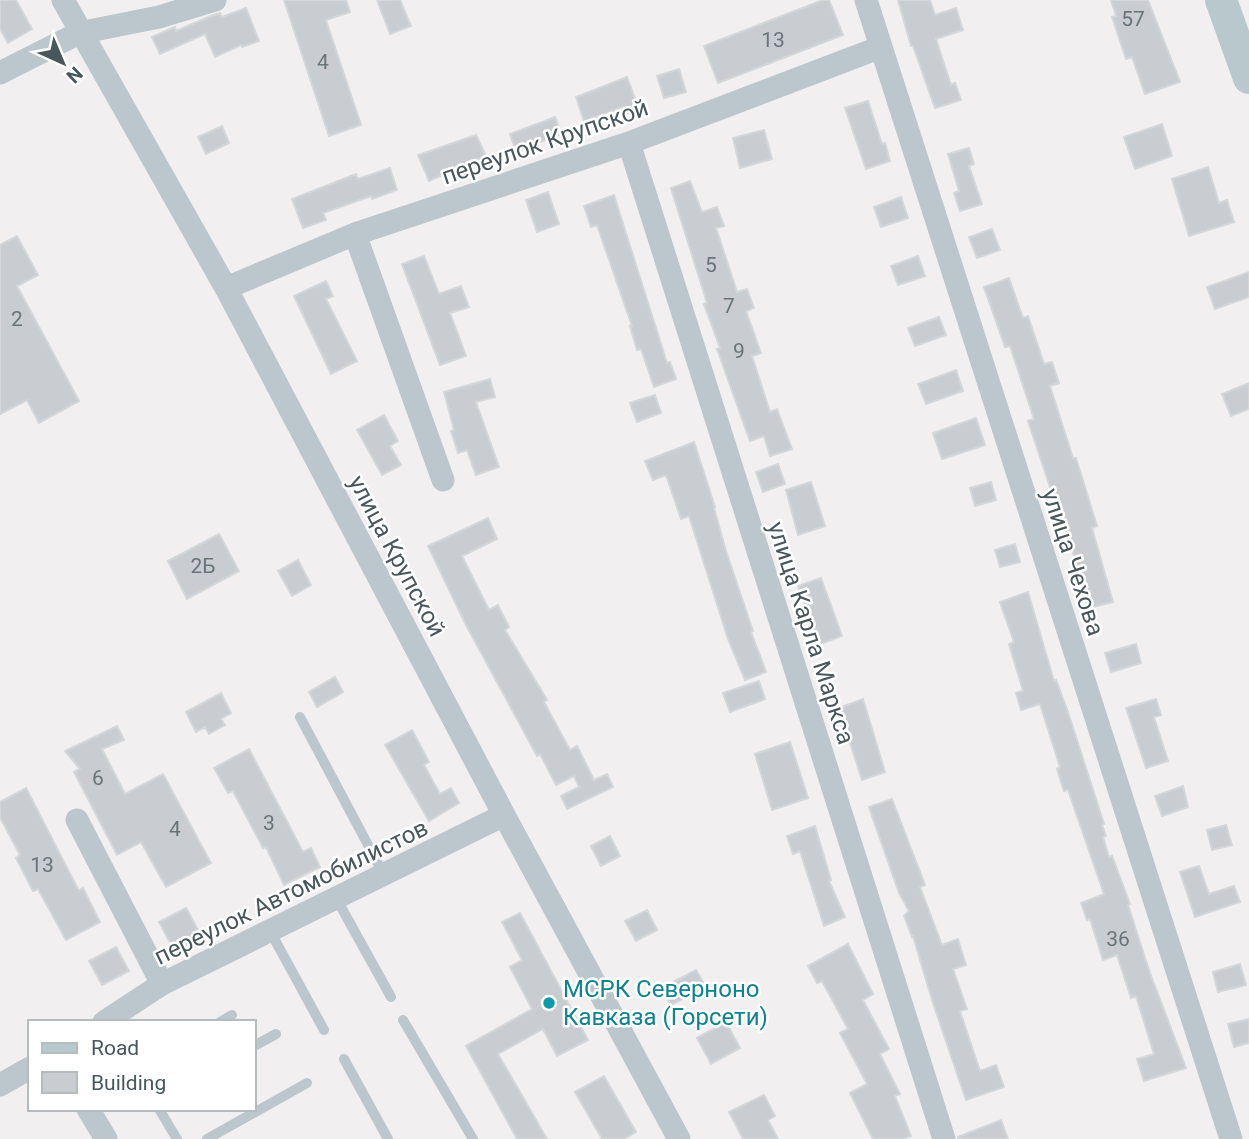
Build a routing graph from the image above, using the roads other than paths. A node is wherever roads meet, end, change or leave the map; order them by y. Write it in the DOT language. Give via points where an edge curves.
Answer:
graph roads {
  1 [pos="63,0"];
  2 [pos="215,0"];
  3 [pos="866,0"];
  4 [pos="1221,0"];
  5 [pos="79,33"];
  6 [pos="881,47"];
  7 [pos="0,73"];
  8 [pos="1249,78"];
  9 [pos="629,143"];
  10 [pos="355,234"];
  11 [pos="226,288"];
  12 [pos="443,480"];
  13 [pos="300,717"];
  14 [pos="505,815"];
  15 [pos="77,820"];
  16 [pos="384,875"];
  17 [pos="336,898"];
  18 [pos="270,931"];
  19 [pos="162,984"];
  20 [pos="391,997"];
  21 [pos="232,1015"];
  22 [pos="108,1020"];
  23 [pos="223,1020"];
  24 [pos="404,1020"];
  25 [pos="324,1030"];
  26 [pos="276,1034"];
  27 [pos="256,1045"];
  28 [pos="344,1059"];
  29 [pos="28,1069"];
  30 [pos="307,1083"];
  31 [pos="0,1084"];
  32 [pos="89,1111"];
  33 [pos="160,1111"];
  34 [pos="106,1139"];
  35 [pos="177,1139"];
  36 [pos="207,1139"];
  37 [pos="388,1139"];
  38 [pos="473,1139"];
  39 [pos="680,1139"];
  40 [pos="944,1139"];
  41 [pos="1231,1139"];
  1 -- 5 [label="street, улица Крупской"];
  2 -- 5 [label="street"];
  3 -- 6 [label="street, улица Чехова"];
  4 -- 8 [label="main road"];
  5 -- 7 [label="street"];
  5 -- 11 [label="street, улица Крупской"];
  6 -- 9 [label="street, переулок Крупской"];
  6 -- 41 [label="street, улица Чехова"];
  9 -- 10 [label="street, переулок Крупской"];
  9 -- 40 [label="street, улица Карла Маркса"];
  10 -- 11 [label="street, переулок Крупской"];
  10 -- 12 [label="street"];
  11 -- 14 [label="street, улица Крупской"];
  13 -- 16 [label="lane"];
  14 -- 16 [label="street, переулок Автомобилистов"];
  14 -- 39 [label="street, улица Крупской"];
  15 -- 19 [label="street"];
  16 -- 17 [label="street, переулок Автомобилистов"];
  17 -- 18 [label="street, переулок Автомобилистов"];
  17 -- 20 [label="lane"];
  18 -- 19 [label="street, переулок Автомобилистов"];
  18 -- 25 [label="lane"];
  19 -- 22 [label="street, переулок Автомобилистов"];
  21 -- 23 [label="lane"];
  24 -- 38 [label="lane"];
  26 -- 27 [label="lane"];
  28 -- 37 [label="lane"];
  29 -- 31 [label="street"];
  30 -- 36 [label="lane"];
  32 -- 34 [label="street"];
  33 -- 35 [label="lane"];
}
